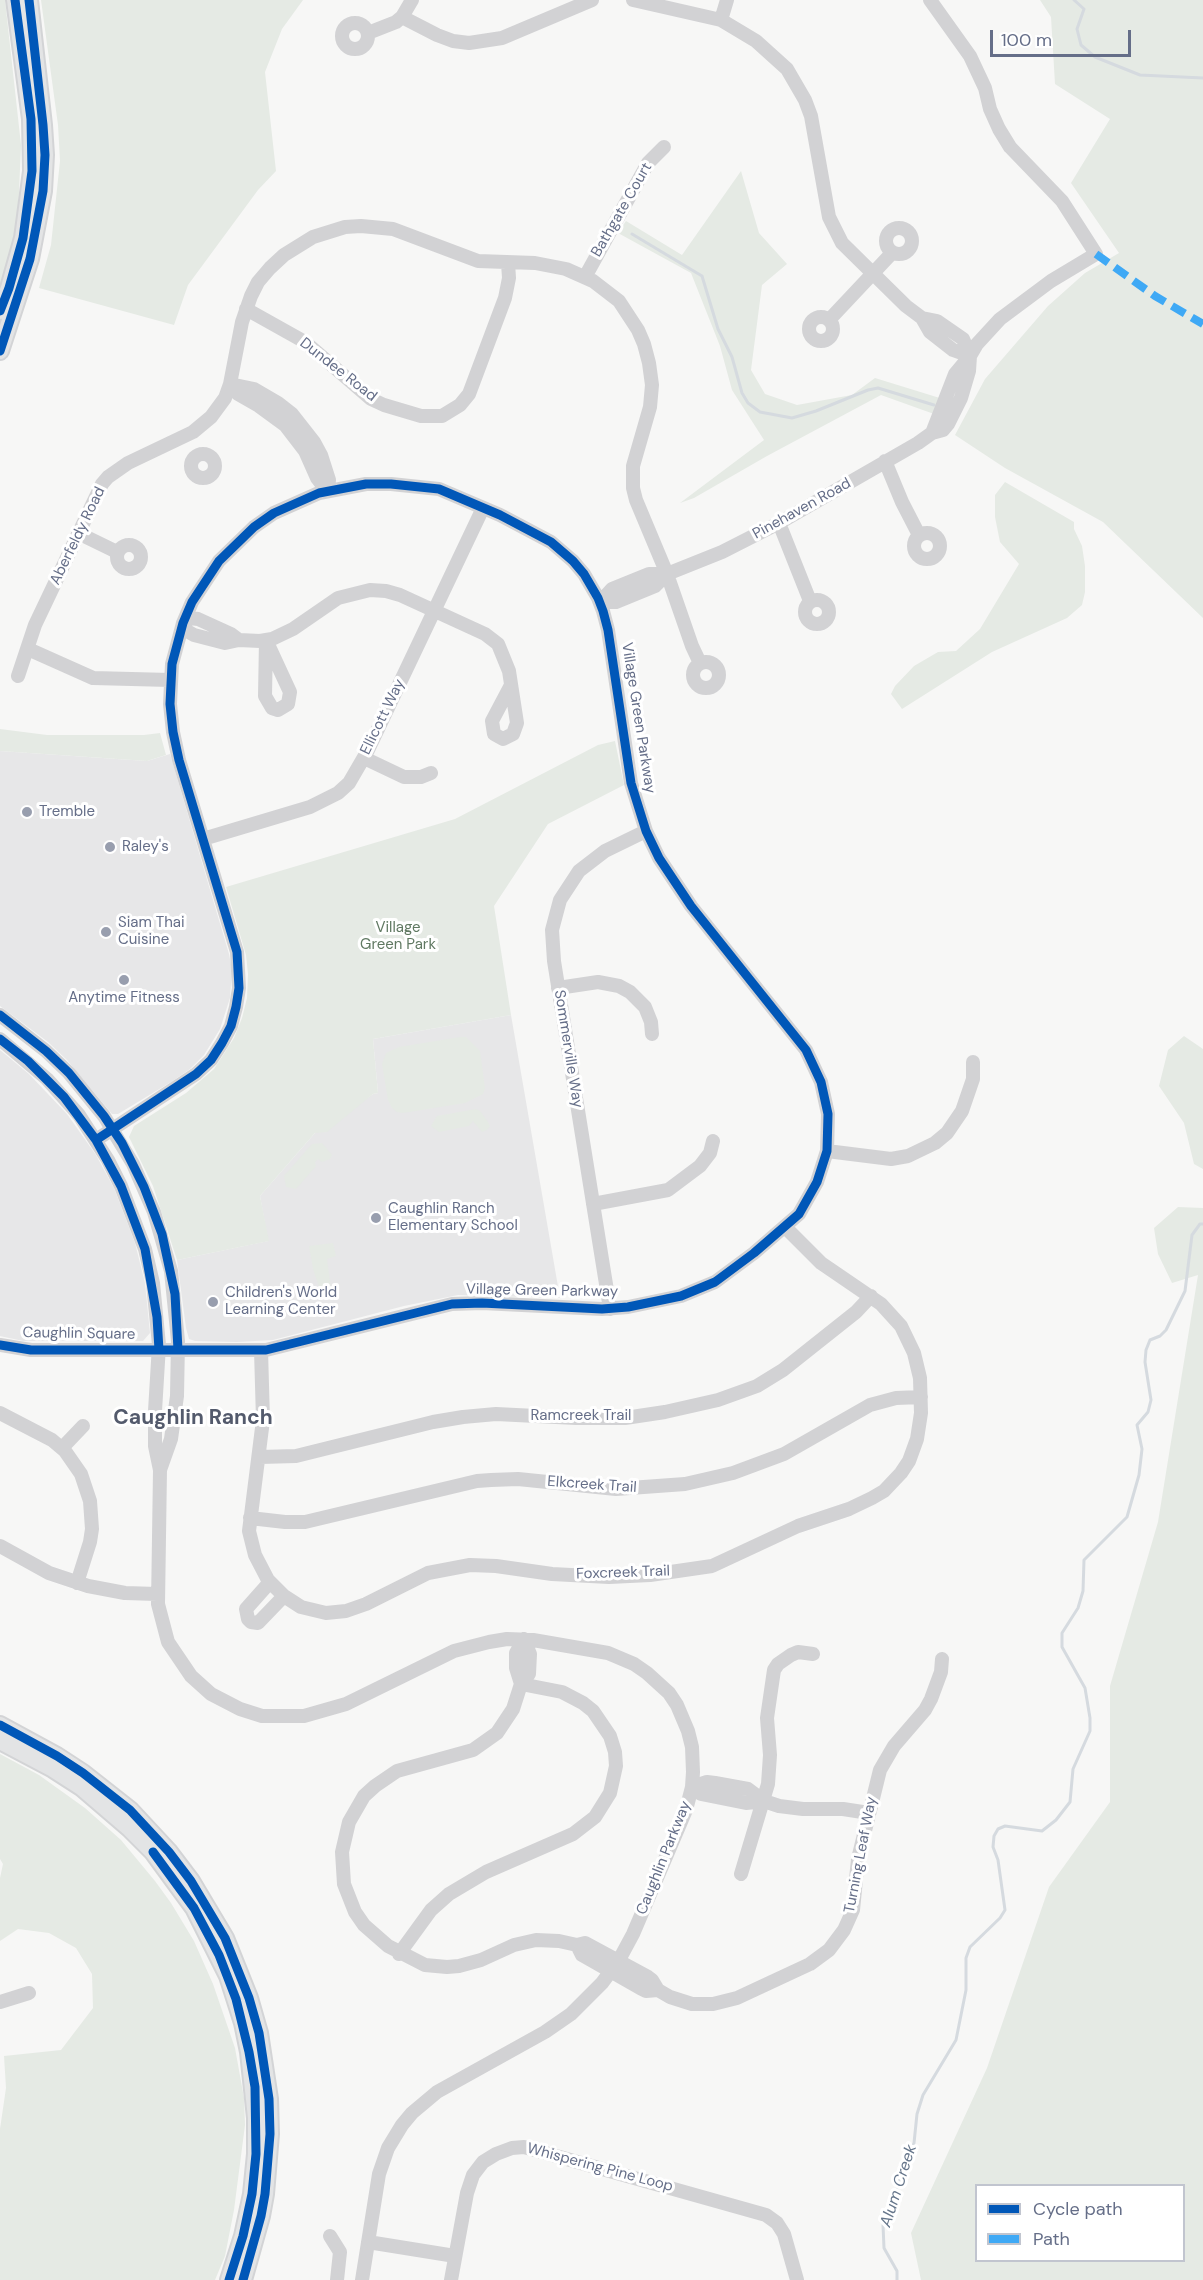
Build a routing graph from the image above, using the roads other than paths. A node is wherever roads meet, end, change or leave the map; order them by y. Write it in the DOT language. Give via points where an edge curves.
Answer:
graph roads {
  1 [pos="15,0"];
  2 [pos="29,0"];
  3 [pos="412,0"];
  4 [pos="592,0"];
  5 [pos="633,0"];
  6 [pos="727,0"];
  7 [pos="930,0"];
  8 [pos="402,17"];
  9 [pos="721,20"];
  10 [pos="368,33"];
  11 [pos="664,147"];
  12 [pos="892,253"];
  13 [pos="508,263"];
  14 [pos="872,274"];
  15 [pos="585,277"];
  16 [pos="246,309"];
  17 [pos="0,311"];
  18 [pos="830,320"];
  19 [pos="0,351"];
  20 [pos="970,356"];
  21 [pos="230,384"];
  22 [pos="187,435"];
  23 [pos="197,454"];
  24 [pos="885,461"];
  25 [pos="327,491"];
  26 [pos="483,508"];
  27 [pos="779,523"];
  28 [pos="78,533"];
  29 [pos="919,535"];
  30 [pos="117,552"];
  31 [pos="667,574"];
  32 [pos="810,601"];
  33 [pos="600,602"];
  34 [pos="434,611"];
  35 [pos="183,623"];
  36 [pos="28,649"];
  37 [pos="700,663"];
  38 [pos="18,676"];
  39 [pos="170,680"];
  40 [pos="511,686"];
  41 [pos="364,758"];
  42 [pos="431,774"];
  43 [pos="646,831"];
  44 [pos="202,838"];
  45 [pos="558,988"];
  46 [pos="0,1015"];
  47 [pos="652,1034"];
  48 [pos="0,1039"];
  49 [pos="973,1062"];
  50 [pos="113,1130"];
  51 [pos="96,1140"];
  52 [pos="713,1141"];
  53 [pos="827,1151"];
  54 [pos="593,1204"];
  55 [pos="785,1227"];
  56 [pos="871,1296"];
  57 [pos="610,1309"];
  58 [pos="0,1345"];
  59 [pos="159,1350"];
  60 [pos="178,1350"];
  61 [pos="261,1350"];
  62 [pos="921,1397"];
  63 [pos="0,1413"];
  64 [pos="83,1426"];
  65 [pos="62,1448"];
  66 [pos="260,1456"];
  67 [pos="160,1470"];
  68 [pos="250,1518"];
  69 [pos="0,1546"];
  70 [pos="270,1582"];
  71 [pos="77,1583"];
  72 [pos="157,1594"];
  73 [pos="284,1596"];
  74 [pos="524,1640"];
  75 [pos="813,1654"];
  76 [pos="942,1659"];
  77 [pos="521,1684"];
  78 [pos="0,1725"];
  79 [pos="0,1741"];
  80 [pos="692,1787"];
  81 [pos="764,1801"];
  82 [pos="869,1813"];
  83 [pos="741,1874"];
  84 [pos="399,1954"];
  85 [pos="615,1966"];
  86 [pos="29,1993"];
  87 [pos="0,2002"];
  88 [pos="330,2236"];
  89 [pos="368,2242"];
  90 [pos="455,2256"];
  91 [pos="229,2280"];
  92 [pos="243,2280"];
  93 [pos="337,2280"];
  94 [pos="362,2280"];
  95 [pos="451,2280"];
  96 [pos="797,2280"];
  1 -- 17 [label="main road" via="31,119 32,171 22,238"];
  2 -- 19 [label="main road" via="43,125 43,191 30,259"];
  3 -- 8 [label="street"];
  4 -- 8 [label="street" via="502,38 469,43 436,35"];
  5 -- 9 [label="street"];
  6 -- 9 [label="street"];
  7 -- 20 [label="street, Pinehaven Road" via="970,56 1010,147 1062,201 1096,254 1000,319"];
  8 -- 10 [label="street"];
  9 -- 14 [label="street" via="773,55 796,82 815,133 829,217 842,243"];
  11 -- 15 [label="street, Bathgate Court" via="648,163"];
  12 -- 14 [label="street"];
  13 -- 15 [label="street, Aberfeldy Road" via="552,266"];
  13 -- 16 [label="street, Aberfeldy Road" via="463,256 393,229 345,227 313,237 284,255 258,282"];
  13 -- 16 [label="street, Dundee Road" via="505,298 469,394 442,416 421,416 371,399 305,342"];
  14 -- 18 [label="street"];
  14 -- 20 [label="street" via="922,318 937,321 963,339"];
  15 -- 31 [label="street, Aberfeldy Road" via="619,301 638,330 647,354 652,385 650,407 633,466 633,488 642,519"];
  16 -- 21 [label="street, Aberfeldy Road"];
  20 -- 24 [label="street, Pinehaven Road" via="955,374 932,434"];
  21 -- 22 [label="street, Aberfeldy Road" via="212,417"];
  21 -- 25 [label="street" via="238,394 285,425 305,450"];
  22 -- 23 [label="street"];
  22 -- 28 [label="street, Aberfeldy Road" via="108,477"];
  24 -- 27 [label="street, Pinehaven Road"];
  24 -- 29 [label="street"];
  25 -- 26 [label="street, Village Green Parkway" via="366,484 414,485 448,492"];
  25 -- 35 [label="street, Village Green Parkway" via="274,513 235,544 205,579"];
  26 -- 33 [label="street, Village Green Parkway" via="535,532 564,552 584,574"];
  26 -- 34 [label="street, Ellicott Way"];
  27 -- 31 [label="street, Pinehaven Road" via="712,557"];
  27 -- 32 [label="street"];
  28 -- 30 [label="street"];
  28 -- 36 [label="street, Aberfeldy Road" via="35,625"];
  31 -- 33 [label="street, Pinehaven Road" via="649,574 612,589"];
  31 -- 37 [label="street, Aberfeldy Road"];
  33 -- 43 [label="street, Village Green Parkway" via="608,630 631,783"];
  34 -- 35 [label="street" via="400,595 370,590 353,592 324,606 288,632 266,640 225,643 194,635"];
  34 -- 40 [label="street" via="492,638 503,652"];
  34 -- 41 [label="street, Ellicott Way"];
  35 -- 39 [label="street, Village Green Parkway"];
  36 -- 38 [label="street, Aberfeldy Road"];
  36 -- 39 [label="street" via="93,678"];
  39 -- 44 [label="street, Village Green Parkway" via="172,732"];
  41 -- 42 [label="street" via="404,777"];
  41 -- 44 [label="street, Ellicott Way" via="349,783 324,801"];
  43 -- 45 [label="street, Sommerville Way" via="591,860 568,885 552,930"];
  43 -- 53 [label="street, Village Green Parkway" via="679,889 806,1050 826,1098"];
  44 -- 50 [label="street, Village Green Parkway" via="238,960 239,988 231,1026 211,1060 196,1074"];
  45 -- 47 [label="street" via="598,982 620,986 645,1007"];
  45 -- 54 [label="street, Sommerville Way"];
  46 -- 50 [label="street, Caughlin Parkway" via="69,1073"];
  48 -- 51 [label="street, Caughlin Parkway" via="53,1085"];
  49 -- 53 [label="street" via="973,1079 962,1111 947,1133 929,1147 891,1159"];
  50 -- 51 [label="street, Village Green Parkway"];
  50 -- 60 [label="street, Caughlin Parkway" via="144,1187 162,1234 175,1294"];
  51 -- 59 [label="street, Caughlin Parkway" via="121,1186 145,1249"];
  52 -- 54 [label="street" via="700,1166 668,1190"];
  53 -- 55 [label="street, Village Green Parkway" via="813,1190 799,1214"];
  54 -- 57 [label="street, Sommerville Way"];
  55 -- 56 [label="street, Foxcreek Trail" via="821,1263"];
  55 -- 57 [label="street, Village Green Parkway" via="730,1272 700,1289 654,1303"];
  56 -- 62 [label="street, Foxcreek Trail" via="891,1314 910,1340 918,1364"];
  56 -- 66 [label="street, Ramcreek Trail" via="783,1370 757,1386 718,1400 625,1418 496,1414 463,1417 296,1456"];
  57 -- 61 [label="street, Village Green Parkway" via="452,1304"];
  58 -- 59 [label="street, Caughlin Square" via="31,1350"];
  59 -- 60 [label="street, Village Green Parkway"];
  59 -- 67 [label="street, Caughlin Parkway" via="155,1446"];
  60 -- 61 [label="street, Village Green Parkway"];
  60 -- 67 [label="street, Caughlin Parkway" via="171,1439"];
  61 -- 66 [label="street, Foxcreek Trail" via="264,1402"];
  62 -- 68 [label="street, Elkcreek Trail" via="870,1405 784,1454 733,1473 685,1484 616,1489 490,1480 305,1522"];
  62 -- 73 [label="street, Foxcreek Trail" via="920,1427 914,1449 901,1473 884,1491 711,1566 609,1577 470,1565 428,1574 356,1608 336,1613 313,1611"];
  63 -- 65 [label="street"];
  64 -- 65 [label="street"];
  65 -- 71 [label="street" via="81,1474 91,1508 90,1542"];
  66 -- 68 [label="street, Foxcreek Trail"];
  67 -- 72 [label="street, Caughlin Parkway"];
  68 -- 70 [label="street, Foxcreek Trail" via="255,1556"];
  69 -- 71 [label="street" via="49,1573"];
  70 -- 73 [label="street, Foxcreek Trail"];
  70 -- 73 [label="street" via="246,1609 248,1619 258,1623"];
  71 -- 72 [label="street" via="104,1590"];
  72 -- 74 [label="street, Caughlin Parkway" via="168,1642 190,1676 224,1702 262,1716 294,1718 323,1712 454,1651 489,1642"];
  74 -- 77 [label="street, Turning Leaf Way" via="531,1654 529,1674"];
  74 -- 80 [label="street, Caughlin Parkway" via="608,1653 634,1664 658,1683 677,1705 688,1731 693,1758"];
  75 -- 81 [label="street" via="798,1652 774,1670 767,1708 770,1755"];
  76 -- 82 [label="street, Turning Leaf Way" via="941,1672 925,1710 894,1746 880,1770"];
  77 -- 84 [label="street, Turning Leaf Way" via="506,1722 485,1743 459,1756 391,1774 364,1796 349,1822 341,1868 349,1899 364,1925"];
  77 -- 84 [label="street" via="562,1692 593,1711 610,1736 615,1752 610,1793 595,1817 573,1834 458,1887 431,1911"];
  78 -- 92 [label="main road" via="65,1761 130,1810 191,1881 229,1947 259,2033 269,2099 265,2194"];
  79 -- 91 [label="main road" via="81,1787 153,1852 194,1908 228,1976 249,2052 256,2118 252,2194"];
  80 -- 81 [label="street" via="701,1794 746,1803"];
  80 -- 85 [label="street, Caughlin Parkway" via="682,1820 633,1934"];
  81 -- 82 [label="street" via="791,1808"];
  81 -- 83 [label="street"];
  82 -- 85 [label="street, Turning Leaf Way" via="858,1859 853,1910 840,1936 803,1968 724,2002 702,2005 681,2002 658,1990 646,1991"];
  84 -- 85 [label="street, Turning Leaf Way" via="425,1965 447,1967 481,1960 525,1942 547,1940 590,1944"];
  85 -- 89 [label="street, Caughlin Parkway" via="582,2005 557,2024 437,2092 412,2113 394,2136 383,2160"];
  86 -- 87 [label="street"];
  88 -- 93 [label="street" via="340,2252"];
  89 -- 90 [label="street"];
  89 -- 94 [label="street, Caughlin Parkway"];
  90 -- 95 [label="street, Whispering Pine Loop"];
  90 -- 96 [label="street, Whispering Pine Loop" via="474,2172 496,2154 524,2147 766,2215 784,2234"];
}
